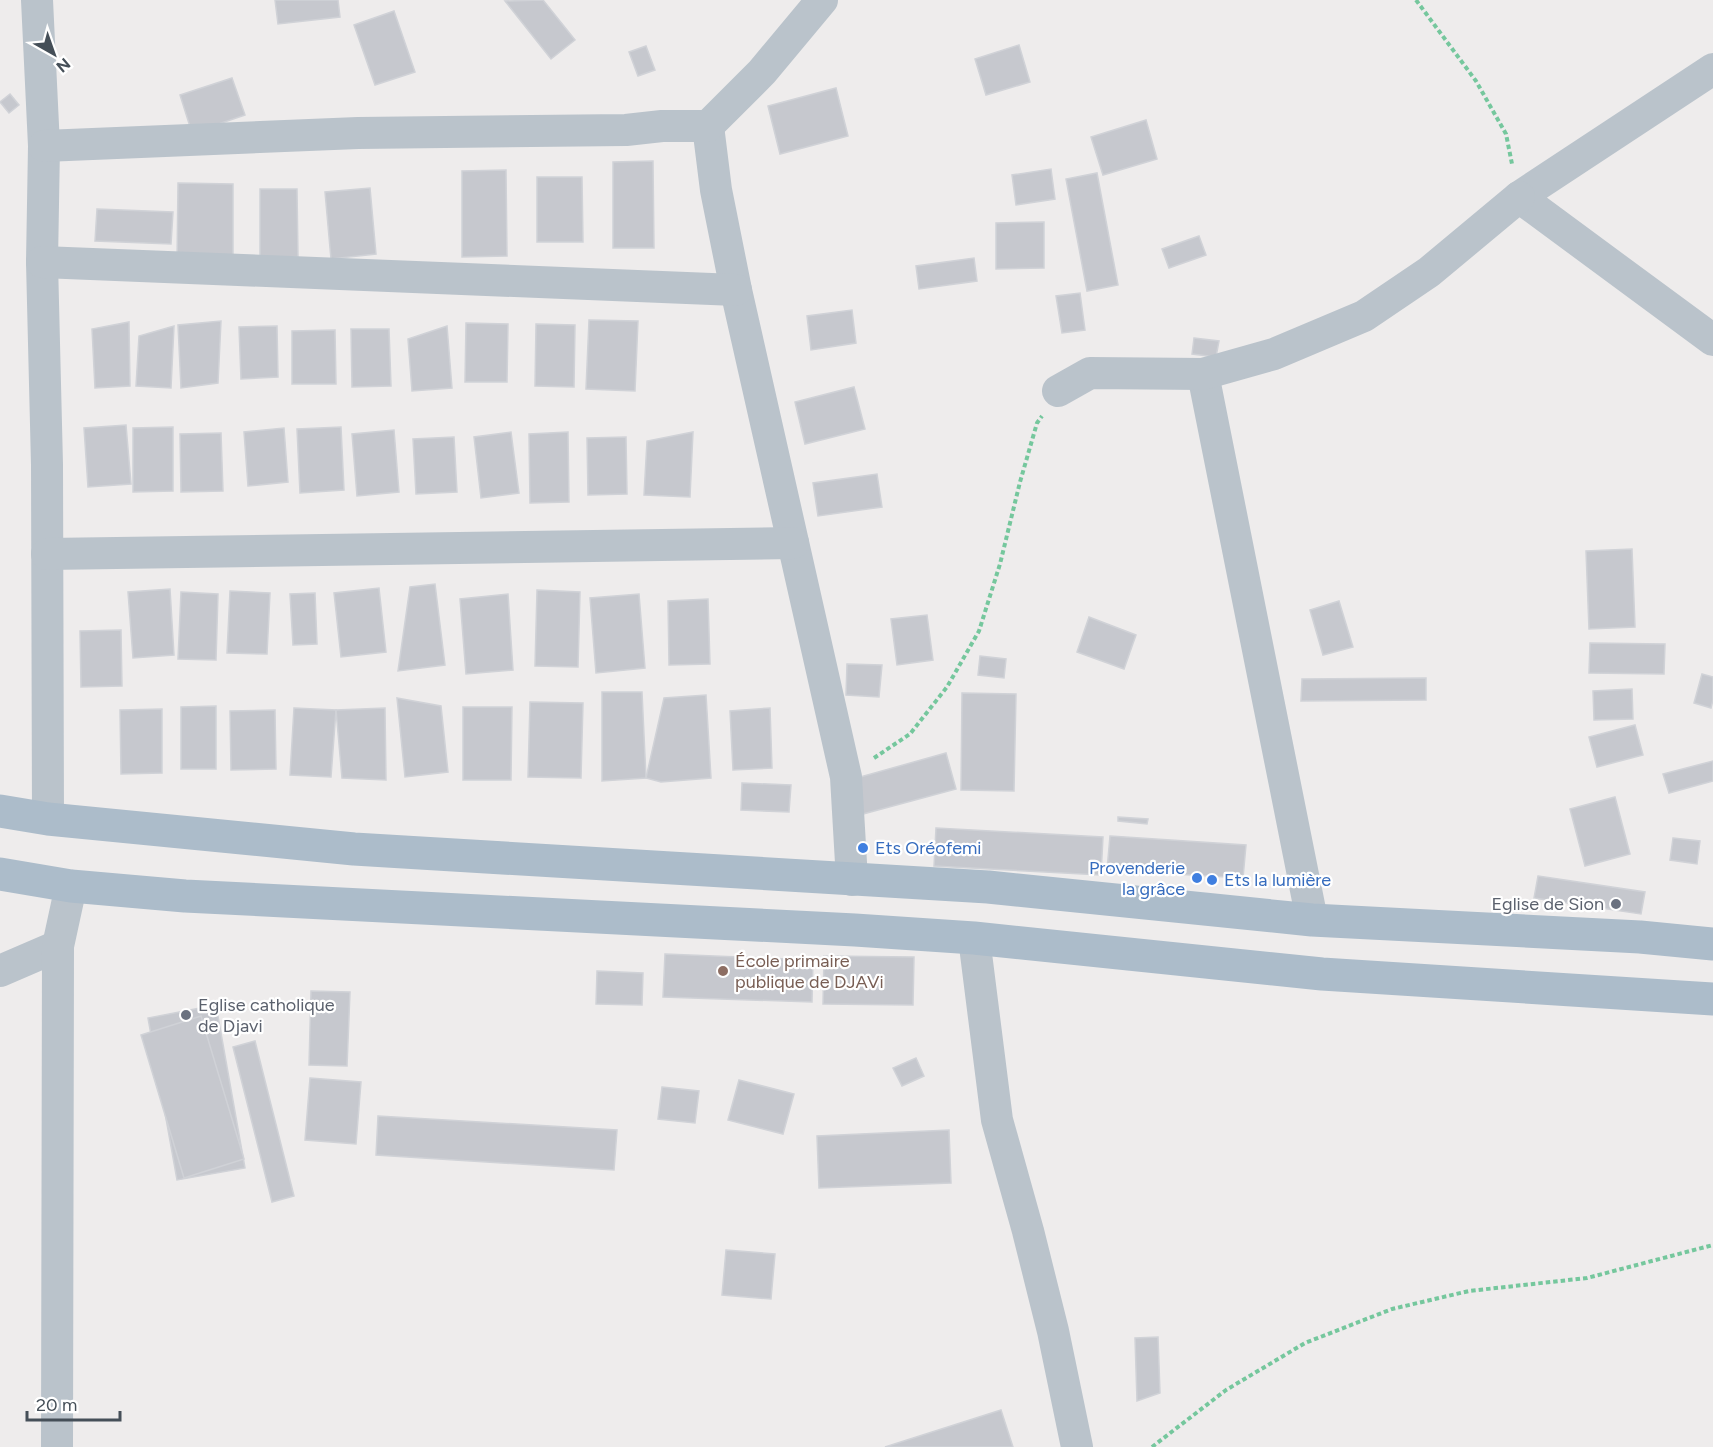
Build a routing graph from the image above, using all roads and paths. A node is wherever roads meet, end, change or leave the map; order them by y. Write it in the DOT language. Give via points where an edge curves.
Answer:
graph roads {
  1 [pos="38,0"];
  2 [pos="822,0"];
  3 [pos="1416,0"];
  4 [pos="1713,69"];
  5 [pos="708,126"];
  6 [pos="44,146"];
  7 [pos="1519,197"];
  8 [pos="42,262"];
  9 [pos="736,290"];
  10 [pos="1713,340"];
  11 [pos="1203,374"];
  12 [pos="1058,391"];
  13 [pos="793,543"];
  14 [pos="47,554"];
  15 [pos="846,777"];
  16 [pos="0,811"];
  17 [pos="48,819"];
  18 [pos="0,874"];
  19 [pos="852,880"];
  20 [pos="71,886"];
  21 [pos="1312,920"];
  22 [pos="974,938"];
  23 [pos="1713,944"];
  24 [pos="58,946"];
  25 [pos="0,971"];
  26 [pos="1713,999"];
  27 [pos="1713,1245"];
  28 [pos="57,1447"];
  29 [pos="1077,1447"];
  30 [pos="1152,1447"];
  1 -- 6 [label="street"];
  2 -- 5 [label="street" via="762,72"];
  3 -- 7 [label="path" via="1476,81 1506,134"];
  4 -- 7 [label="street"];
  5 -- 6 [label="street" via="358,133"];
  5 -- 9 [label="street"];
  6 -- 8 [label="street"];
  7 -- 10 [label="street"];
  7 -- 11 [label="street" via="1430,273 1364,316 1274,354"];
  8 -- 9 [label="street"];
  8 -- 14 [label="street"];
  9 -- 13 [label="street"];
  11 -- 12 [label="street" via="1090,373"];
  11 -- 21 [label="street"];
  12 -- 15 [label="path" via="1037,423 979,631 947,687 910,734"];
  13 -- 14 [label="street"];
  13 -- 15 [label="street"];
  14 -- 17 [label="street"];
  15 -- 19 [label="street"];
  16 -- 17 [label="main road"];
  17 -- 19 [label="main road" via="354,849"];
  18 -- 20 [label="main road"];
  19 -- 21 [label="main road" via="988,887"];
  20 -- 22 [label="main road" via="185,896"];
  20 -- 24 [label="street"];
  21 -- 23 [label="main road"];
  22 -- 26 [label="main road" via="1322,974"];
  22 -- 29 [label="street" via="997,1120 1050,1320"];
  24 -- 25 [label="street"];
  24 -- 28 [label="street"];
  27 -- 30 [label="path" via="1587,1278 1469,1291 1392,1309 1305,1343 1226,1390"];
}
